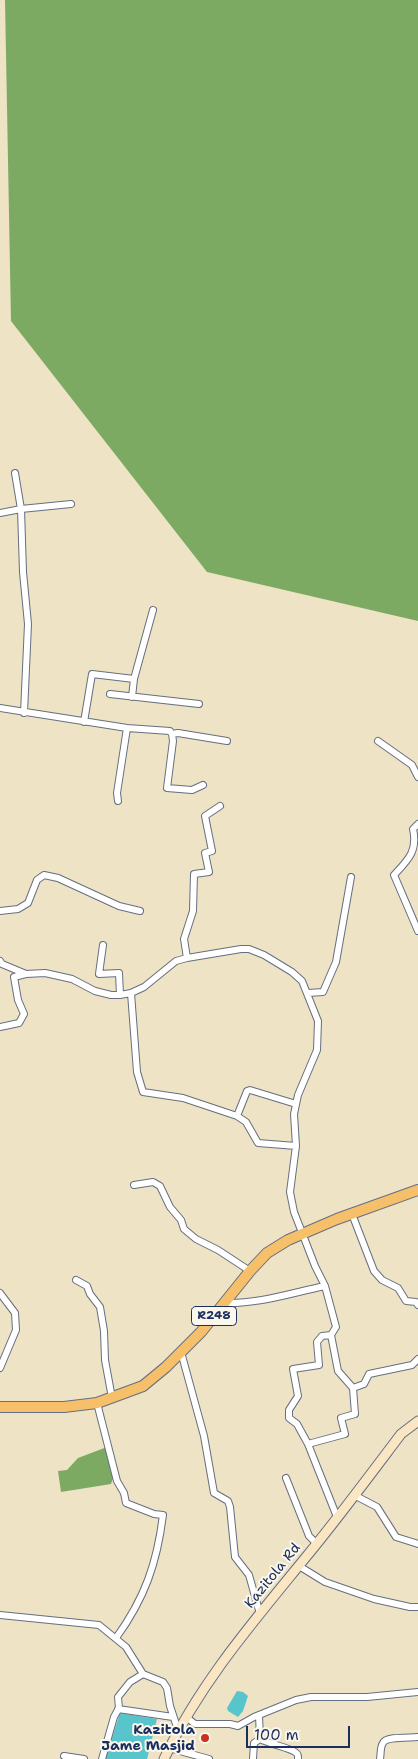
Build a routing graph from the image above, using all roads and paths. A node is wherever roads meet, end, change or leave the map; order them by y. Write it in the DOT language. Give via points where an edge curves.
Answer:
graph roads {
  1 [pos="15,473"];
  2 [pos="71,504"];
  3 [pos="21,509"];
  4 [pos="0,513"];
  5 [pos="153,610"];
  6 [pos="134,679"];
  7 [pos="110,694"];
  8 [pos="132,697"];
  9 [pos="199,704"];
  10 [pos="0,708"];
  11 [pos="24,713"];
  12 [pos="84,722"];
  13 [pos="127,728"];
  14 [pos="172,734"];
  15 [pos="227,741"];
  16 [pos="378,742"];
  17 [pos="418,777"];
  18 [pos="203,785"];
  19 [pos="118,801"];
  20 [pos="220,806"];
  21 [pos="418,824"];
  22 [pos="351,877"];
  23 [pos="0,911"];
  24 [pos="140,911"];
  25 [pos="418,931"];
  26 [pos="102,945"];
  27 [pos="187,958"];
  28 [pos="0,961"];
  29 [pos="26,974"];
  30 [pos="131,993"];
  31 [pos="308,993"];
  32 [pos="120,995"];
  33 [pos="0,1027"];
  34 [pos="296,1104"];
  35 [pos="237,1116"];
  36 [pos="296,1146"];
  37 [pos="134,1185"];
  38 [pos="418,1190"];
  39 [pos="352,1214"];
  40 [pos="302,1234"];
  41 [pos="250,1271"];
  42 [pos="76,1280"];
  43 [pos="325,1286"];
  44 [pos="0,1293"];
  45 [pos="224,1303"];
  46 [pos="418,1305"];
  47 [pos="330,1335"];
  48 [pos="181,1352"];
  49 [pos="418,1359"];
  50 [pos="0,1368"];
  51 [pos="352,1388"];
  52 [pos="112,1398"];
  53 [pos="97,1403"];
  54 [pos="0,1407"];
  55 [pos="418,1421"];
  56 [pos="308,1444"];
  57 [pos="286,1478"];
  58 [pos="354,1495"];
  59 [pos="337,1517"];
  60 [pos="317,1544"];
  61 [pos="418,1544"];
  62 [pos="299,1566"];
  63 [pos="418,1607"];
  64 [pos="260,1614"];
  65 [pos="0,1615"];
  66 [pos="116,1638"];
  67 [pos="143,1674"];
  68 [pos="418,1692"];
  69 [pos="118,1709"];
  70 [pos="259,1715"];
  71 [pos="173,1717"];
  72 [pos="186,1718"];
  73 [pos="178,1730"];
  74 [pos="418,1737"];
  75 [pos="260,1739"];
  76 [pos="169,1748"];
  77 [pos="64,1756"];
  78 [pos="84,1759"];
  79 [pos="102,1759"];
  80 [pos="164,1759"];
  81 [pos="209,1759"];
  82 [pos="253,1759"];
  83 [pos="298,1759"];
  84 [pos="380,1759"];
  1 -- 3 [label="street"];
  2 -- 3 [label="street"];
  3 -- 4 [label="street"];
  3 -- 11 [label="street" via="28,624"];
  5 -- 6 [label="street"];
  6 -- 8 [label="street"];
  6 -- 12 [label="street" via="92,674"];
  7 -- 8 [label="street"];
  8 -- 9 [label="street"];
  10 -- 11 [label="street"];
  11 -- 12 [label="street"];
  12 -- 13 [label="street"];
  13 -- 14 [label="street" via="170,731"];
  13 -- 19 [label="street"];
  14 -- 15 [label="street"];
  14 -- 18 [label="street" via="167,788 192,790"];
  16 -- 17 [label="street" via="412,765"];
  20 -- 27 [label="street" via="205,816 212,850 205,853 209,872 194,874 193,911 184,940"];
  21 -- 25 [label="street" via="413,829 417,840 412,856 394,875"];
  22 -- 31 [label="street" via="336,962 323,992"];
  23 -- 24 [label="street" via="18,909 28,903 37,880 44,874 119,906"];
  26 -- 32 [label="street" via="99,974 119,974"];
  27 -- 30 [label="street" via="176,961 144,987"];
  27 -- 31 [label="street" via="249,949 292,972"];
  28 -- 29 [label="street"];
  29 -- 32 [label="street" via="45,973 63,977 95,990"];
  29 -- 33 [label="street" via="14,977 24,1014 19,1023"];
  30 -- 32 [label="street"];
  30 -- 35 [label="street" via="137,1072 143,1092 183,1098"];
  31 -- 34 [label="street" via="318,1021 317,1050"];
  34 -- 35 [label="street" via="250,1090"];
  34 -- 36 [label="street"];
  35 -- 36 [label="street" via="246,1122 258,1143"];
  36 -- 40 [label="street" via="290,1192"];
  37 -- 41 [label="street" via="153,1182 160,1186 184,1229"];
  38 -- 39 [label="main road, R248"];
  39 -- 40 [label="main road, R248"];
  39 -- 46 [label="street" via="378,1277 398,1288 406,1301"];
  40 -- 41 [label="main road, R248" via="267,1253"];
  40 -- 43 [label="street"];
  41 -- 45 [label="main road, R248"];
  42 -- 52 [label="street" via="87,1286 100,1307"];
  43 -- 45 [label="street" via="242,1304"];
  43 -- 47 [label="street" via="336,1327"];
  44 -- 50 [label="street" via="15,1312 16,1330"];
  45 -- 48 [label="main road, R248"];
  47 -- 51 [label="street" via="338,1372"];
  47 -- 56 [label="street" via="322,1336 317,1342 319,1364 293,1369 298,1396 289,1410 289,1418 297,1424"];
  48 -- 52 [label="main road, R248" via="143,1386"];
  48 -- 64 [label="street" via="204,1436 214,1493 228,1501 235,1557 249,1575"];
  49 -- 51 [label="street" via="412,1365 369,1374 364,1384"];
  51 -- 56 [label="street" via="356,1414 341,1418 345,1434"];
  52 -- 53 [label="main road, R248"];
  53 -- 54 [label="main road, R248" via="64,1407"];
  53 -- 66 [label="street" via="126,1503 163,1515 154,1565 132,1617"];
  55 -- 58 [label="main road, Kazitola Rd" via="401,1434"];
  56 -- 59 [label="street"];
  57 -- 60 [label="street" via="309,1536"];
  58 -- 59 [label="main road, Kazitola Rd"];
  58 -- 61 [label="street" via="377,1507 396,1538"];
  59 -- 60 [label="main road, Kazitola Rd"];
  60 -- 62 [label="main road, Kazitola Rd"];
  62 -- 63 [label="street" via="325,1582 374,1599"];
  62 -- 64 [label="main road, Kazitola Rd"];
  64 -- 72 [label="main road, Kazitola Rd" via="222,1661"];
  65 -- 66 [label="street" via="99,1625"];
  66 -- 67 [label="street" via="132,1654"];
  67 -- 69 [label="street" via="120,1693"];
  67 -- 71 [label="street" via="163,1682"];
  68 -- 70 [label="street" via="367,1697 310,1697"];
  69 -- 71 [label="street"];
  69 -- 79 [label="street"];
  70 -- 72 [label="street" via="238,1726 195,1724"];
  70 -- 75 [label="street"];
  71 -- 73 [label="street"];
  72 -- 73 [label="main road, Kazitola Rd"];
  73 -- 76 [label="main road, Kazitola Rd"];
  74 -- 84 [label="street" via="384,1740"];
  75 -- 82 [label="street" via="254,1743"];
  75 -- 83 [label="street" via="293,1750"];
  76 -- 80 [label="main road, Kazitola Rd"];
  76 -- 81 [label="street"];
  77 -- 78 [label="street"];
}
